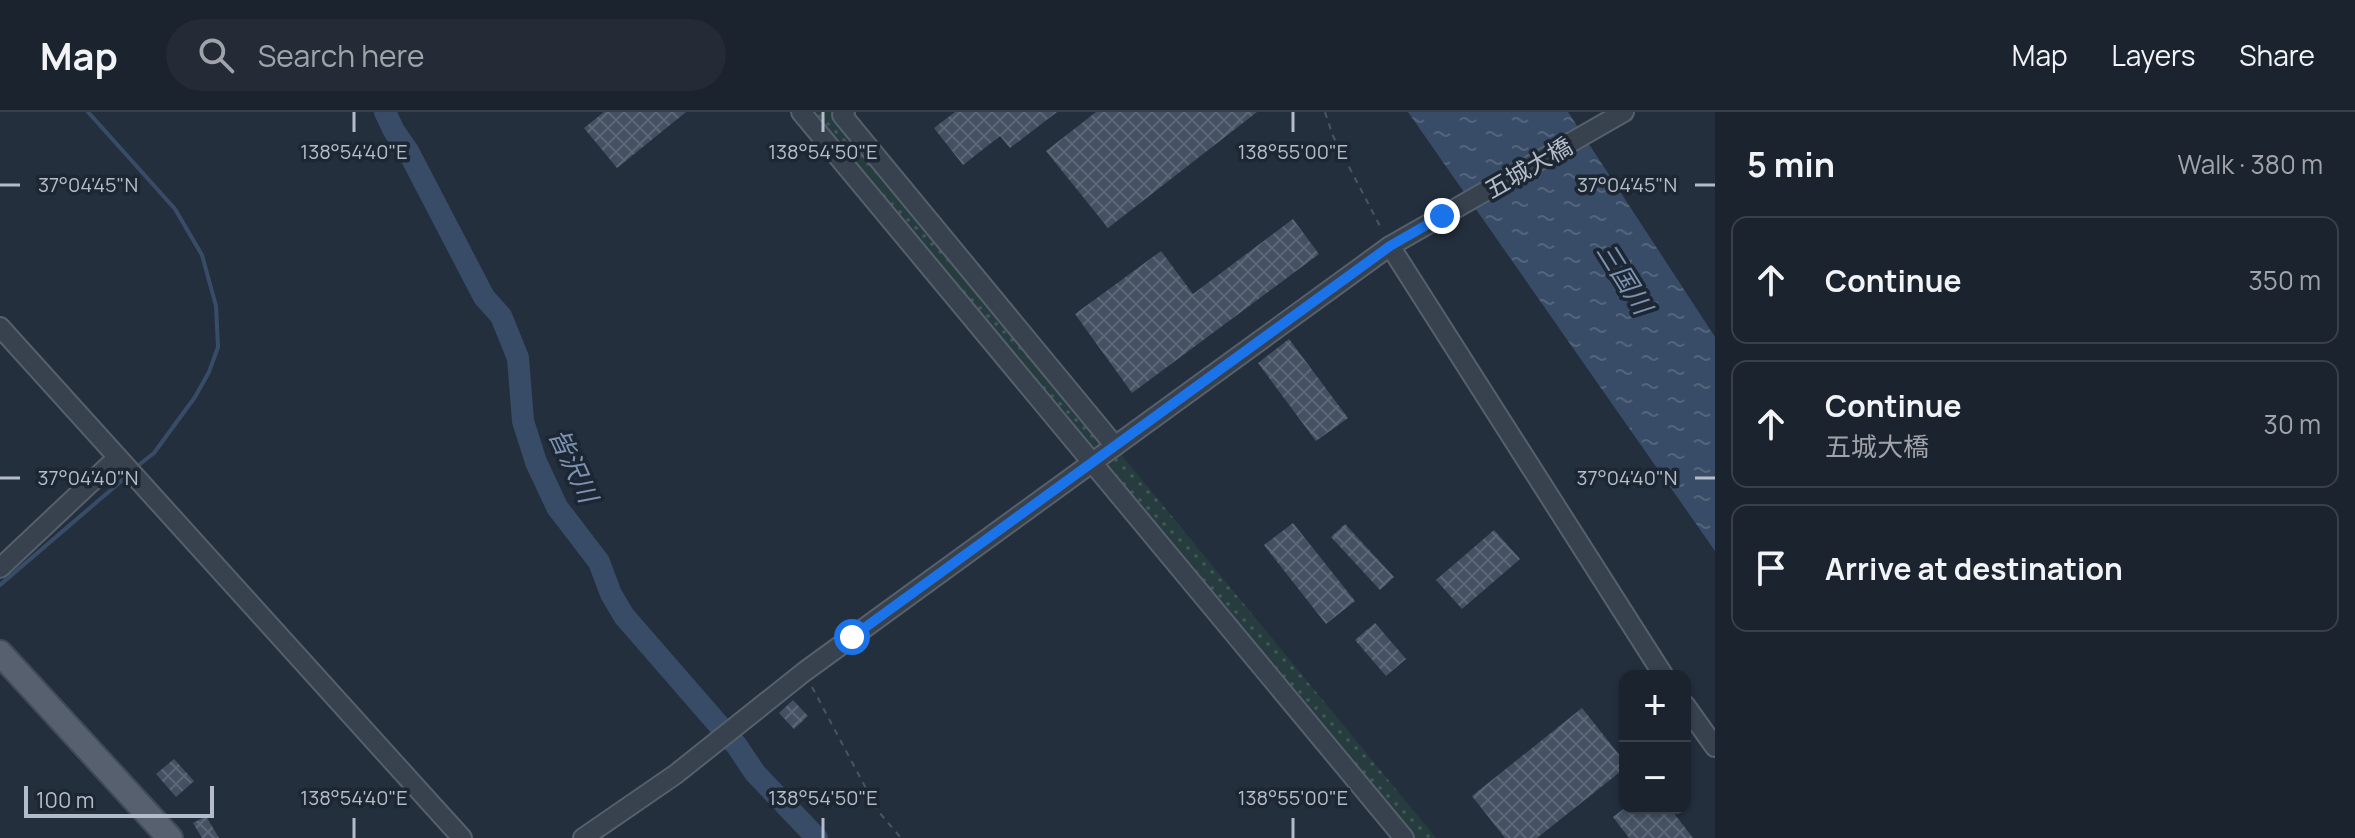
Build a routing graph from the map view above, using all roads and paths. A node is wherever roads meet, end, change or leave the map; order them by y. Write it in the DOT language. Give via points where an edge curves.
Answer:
graph roads {
  1 [pos="801,112"];
  2 [pos="1325,112"];
  3 [pos="1624,112"];
  4 [pos="843,113"];
  5 [pos="1390,246"];
  6 [pos="0,327"];
  7 [pos="1115,446"];
  8 [pos="117,458"];
  9 [pos="1092,462"];
  10 [pos="0,568"];
  11 [pos="0,653"];
  12 [pos="1660,670"];
  13 [pos="804,672"];
  14 [pos="1691,713"];
  15 [pos="1715,747"];
  16 [pos="170,838"];
  17 [pos="462,838"];
  18 [pos="583,838"];
  19 [pos="901,838"];
  20 [pos="1404,838"];
  1 -- 9 [label="street"];
  2 -- 5 [label="path"];
  3 -- 5 [label="street, 五城大橋"];
  4 -- 7 [label="street"];
  5 -- 7 [label="street, 五城大橋"];
  5 -- 12 [label="street"];
  6 -- 8 [label="street"];
  7 -- 9 [label="street, 五城大橋"];
  8 -- 10 [label="street"];
  8 -- 17 [label="street"];
  9 -- 13 [label="street, 五城大橋"];
  9 -- 20 [label="street"];
  11 -- 16 [label="main road"];
  13 -- 18 [label="street, 五城大橋" via="676,774"];
  13 -- 19 [label="path" via="878,811"];
  14 -- 15 [label="street"];
}
